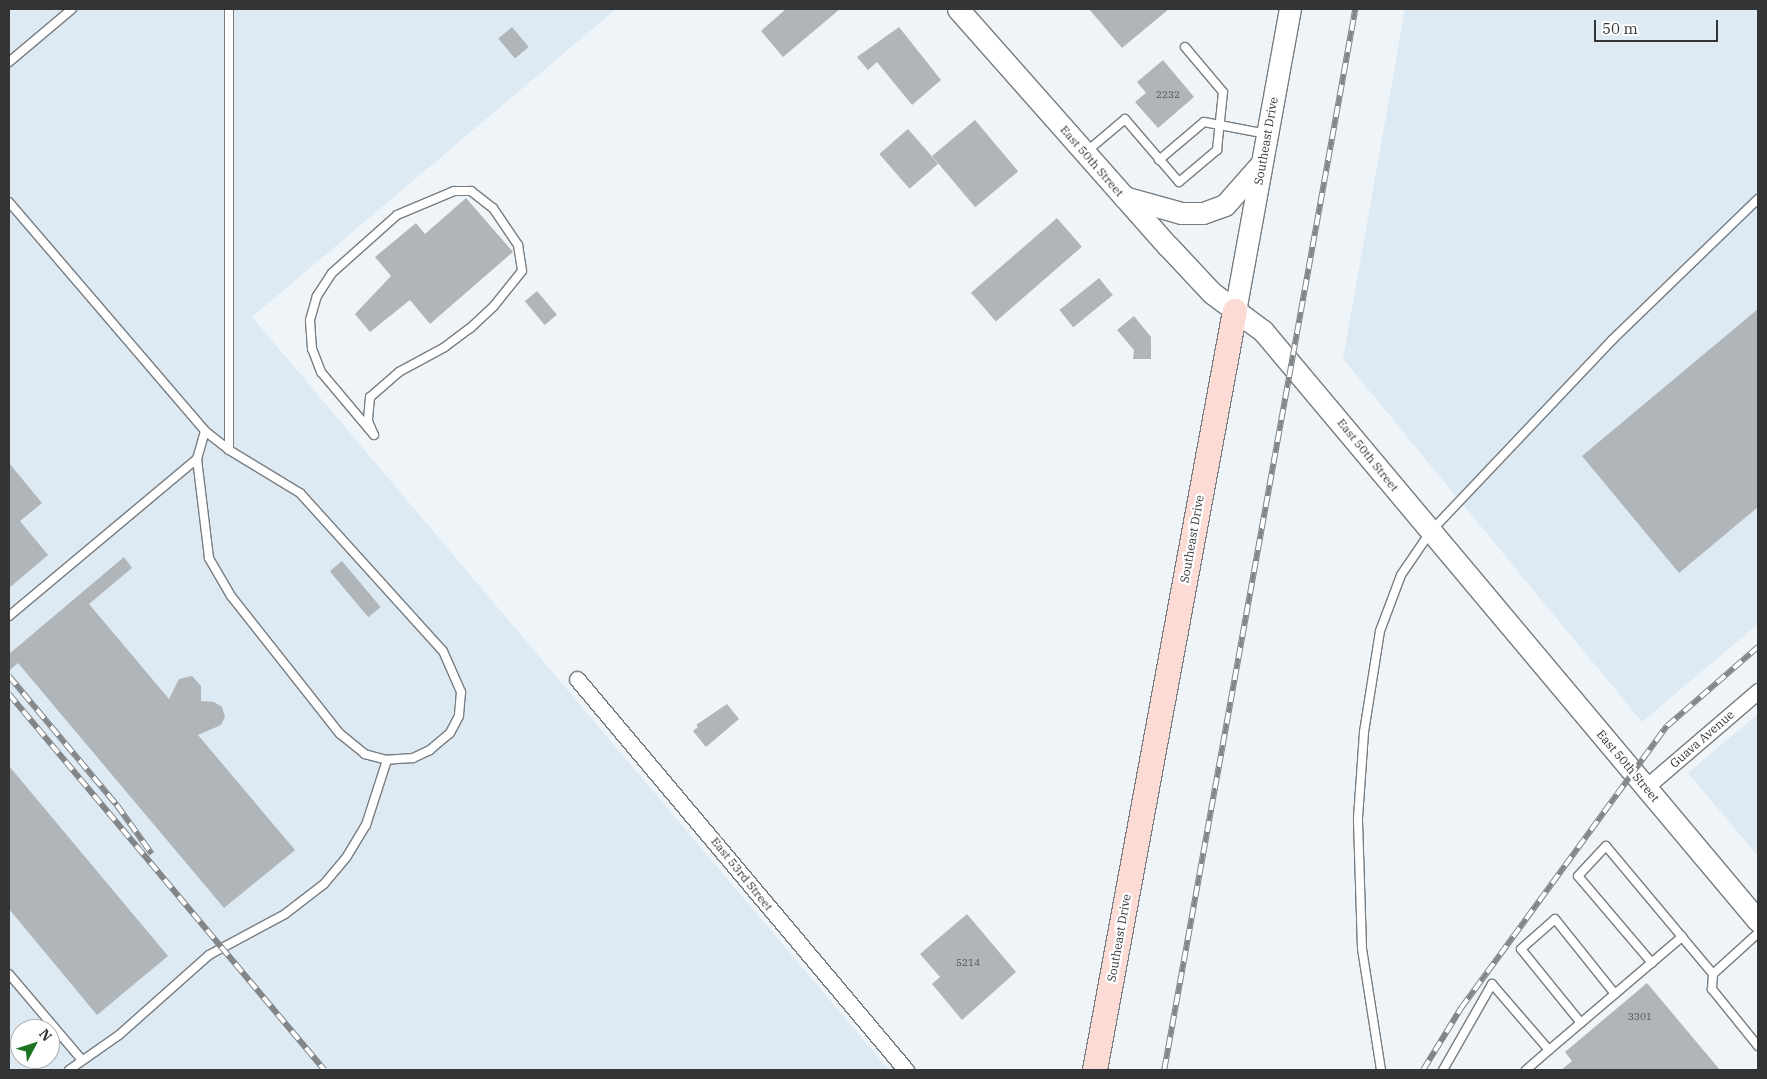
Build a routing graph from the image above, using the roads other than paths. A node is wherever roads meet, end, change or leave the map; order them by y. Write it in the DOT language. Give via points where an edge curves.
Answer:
graph roads {
  1 [pos="72,9"];
  2 [pos="229,9"];
  3 [pos="958,9"];
  4 [pos="1290,9"];
  5 [pos="1185,47"];
  6 [pos="9,62"];
  7 [pos="1219,124"];
  8 [pos="1268,134"];
  9 [pos="1085,153"];
  10 [pos="1159,160"];
  11 [pos="1263,162"];
  12 [pos="1124,197"];
  13 [pos="1758,199"];
  14 [pos="9,202"];
  15 [pos="1235,311"];
  16 [pos="205,431"];
  17 [pos="374,436"];
  18 [pos="229,450"];
  19 [pos="197,459"];
  20 [pos="1431,531"];
  21 [pos="9,616"];
  22 [pos="578,679"];
  23 [pos="1758,691"];
  24 [pos="387,760"];
  25 [pos="1646,787"];
  26 [pos="1758,921"];
  27 [pos="1758,934"];
  28 [pos="1682,937"];
  29 [pos="1652,963"];
  30 [pos="9,974"];
  31 [pos="1713,974"];
  32 [pos="1615,994"];
  33 [pos="1581,1023"];
  34 [pos="1758,1046"];
  35 [pos="1549,1050"];
  36 [pos="81,1059"];
  37 [pos="69,1070"];
  38 [pos="906,1070"];
  39 [pos="1095,1070"];
  40 [pos="1382,1070"];
  41 [pos="1443,1070"];
  42 [pos="1526,1070"];
  1 -- 6 [label="lane"];
  2 -- 18 [label="lane"];
  3 -- 9 [label="main road, East 50th Street"];
  4 -- 8 [label="main road, Southeast Drive"];
  5 -- 7 [label="lane" via="1223,92"];
  7 -- 8 [label="lane"];
  7 -- 10 [label="lane" via="1204,122"];
  7 -- 10 [label="lane" via="1217,150 1179,182"];
  8 -- 11 [label="main road, Southeast Drive"];
  9 -- 10 [label="lane" via="1124,119"];
  9 -- 12 [label="main road, East 50th Street"];
  11 -- 12 [label="main road" via="1225,205 1203,213 1181,213"];
  11 -- 15 [label="main road, Southeast Drive"];
  12 -- 15 [label="main road, East 50th Street" via="1212,293"];
  13 -- 20 [label="lane" via="1612,340"];
  14 -- 16 [label="lane"];
  15 -- 20 [label="main road, East 50th Street" via="1263,331"];
  15 -- 39 [label="main road, Southeast Drive"];
  16 -- 18 [label="lane"];
  16 -- 19 [label="lane"];
  17 -- 17 [label="lane" via="368,421 370,397 399,372 445,347 470,328 494,306 522,271 518,245 506,226 485,200 471,191 454,191 397,215 332,273 317,296 310,320 312,349 322,372"];
  18 -- 24 [label="lane" via="300,493 443,651 455,674 461,692 459,716 450,733 430,750 413,758"];
  19 -- 21 [label="lane"];
  19 -- 24 [label="lane" via="209,558 231,596 340,734 365,754"];
  20 -- 25 [label="main road, East 50th Street"];
  20 -- 40 [label="lane" via="1401,575 1380,631 1364,732 1358,818 1362,948"];
  22 -- 38 [label="street, East 53rd Street"];
  23 -- 25 [label="street, Guava Avenue"];
  24 -- 36 [label="lane" via="366,825 346,858 324,884 285,914 209,955 119,1035"];
  25 -- 26 [label="main road, East 50th Street"];
  27 -- 31 [label="lane"];
  28 -- 29 [label="lane"];
  28 -- 29 [label="lane" via="1606,846 1578,876"];
  28 -- 31 [label="lane"];
  29 -- 32 [label="lane"];
  30 -- 36 [label="lane"];
  31 -- 34 [label="lane" via="1712,988"];
  32 -- 33 [label="lane"];
  32 -- 33 [label="lane" via="1555,919 1521,949"];
  33 -- 35 [label="lane"];
  35 -- 41 [label="lane" via="1492,984"];
  35 -- 42 [label="lane"];
  36 -- 37 [label="lane"];
}
